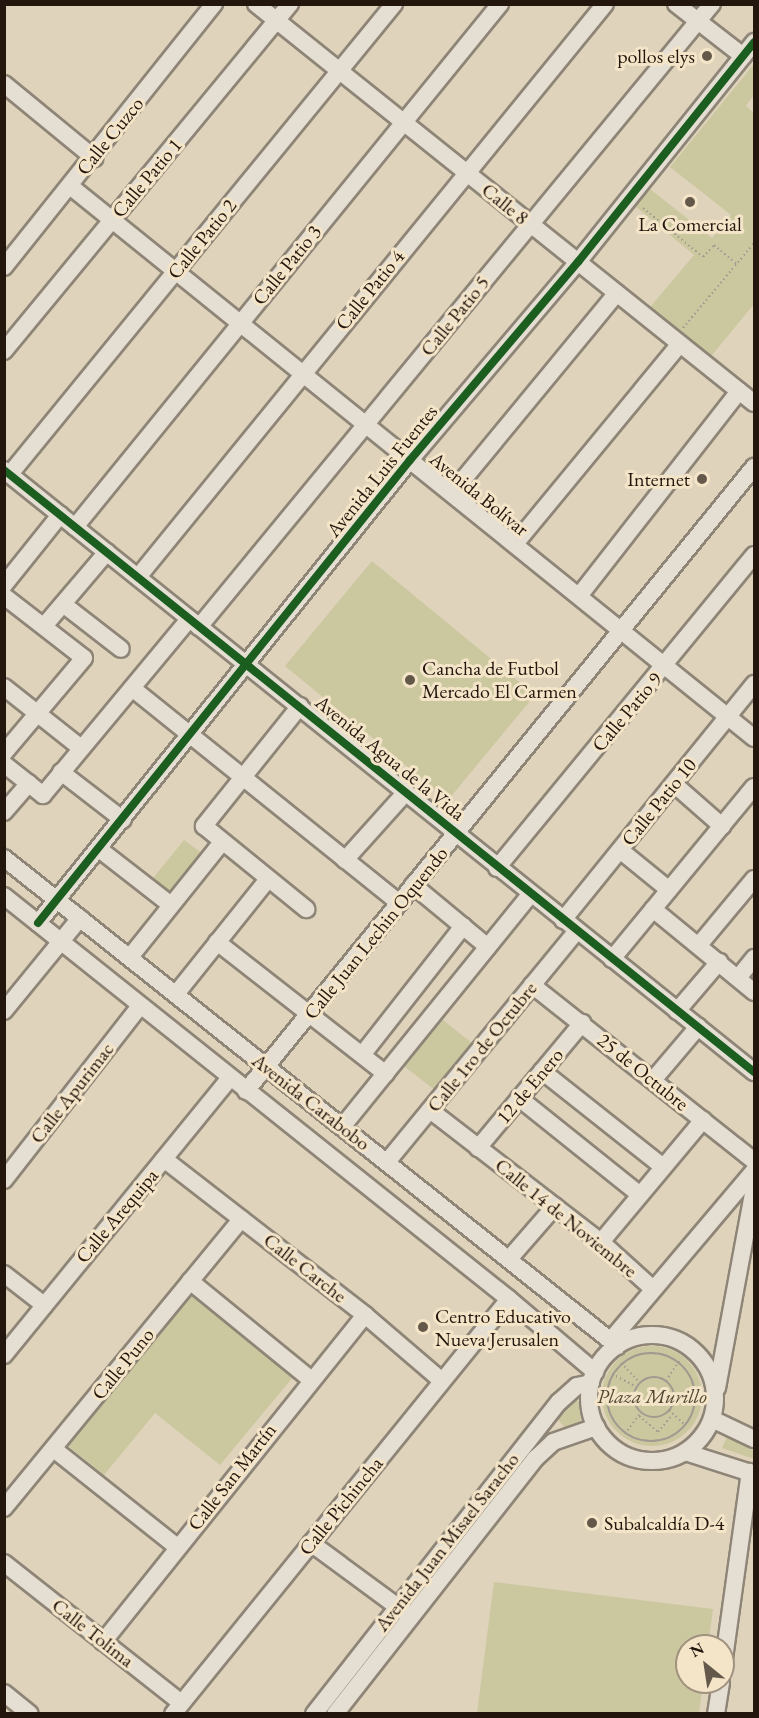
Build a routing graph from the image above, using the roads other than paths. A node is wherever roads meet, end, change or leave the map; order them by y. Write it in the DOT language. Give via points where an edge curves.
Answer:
graph roads {
  1 [pos="214,4"];
  2 [pos="256,4"];
  3 [pos="291,4"];
  4 [pos="394,4"];
  5 [pos="500,4"];
  6 [pos="605,4"];
  7 [pos="676,4"];
  8 [pos="712,4"];
  9 [pos="277,21"];
  10 [pos="698,22"];
  11 [pos="754,42"];
  12 [pos="743,56"];
  13 [pos="339,70"];
  14 [pos="4,84"];
  15 [pos="403,122"];
  16 [pos="94,158"];
  17 [pos="466,172"];
  18 [pos="70,186"];
  19 [pos="113,220"];
  20 [pos="530,223"];
  21 [pos="578,262"];
  22 [pos="4,267"];
  23 [pos="176,271"];
  24 [pos="617,293"];
  25 [pos="240,323"];
  26 [pos="679,339"];
  27 [pos="4,351"];
  28 [pos="303,374"];
  29 [pos="740,391"];
  30 [pos="754,403"];
  31 [pos="367,426"];
  32 [pos="410,460"];
  33 [pos="754,467"];
  34 [pos="7,472"];
  35 [pos="452,493"];
  36 [pos="60,515"];
  37 [pos="75,526"];
  38 [pos="515,544"];
  39 [pos="107,552"];
  40 [pos="754,555"];
  41 [pos="138,578"];
  42 [pos="4,585"];
  43 [pos="4,596"];
  44 [pos="579,596"];
  45 [pos="63,604"];
  46 [pos="194,623"];
  47 [pos="44,626"];
  48 [pos="622,631"];
  49 [pos="121,649"];
  50 [pos="249,665"];
  51 [pos="665,665"];
  52 [pos="754,684"];
  53 [pos="4,687"];
  54 [pos="132,688"];
  55 [pos="300,706"];
  56 [pos="38,713"];
  57 [pos="729,717"];
  58 [pos="191,736"];
  59 [pos="754,738"];
  60 [pos="81,748"];
  61 [pos="4,753"];
  62 [pos="4,764"];
  63 [pos="61,772"];
  64 [pos="243,777"];
  65 [pos="29,783"];
  66 [pos="674,784"];
  67 [pos="754,786"];
  68 [pos="406,792"];
  69 [pos="4,813"];
  70 [pos="123,820"];
  71 [pos="722,826"];
  72 [pos="457,833"];
  73 [pos="222,842"];
  74 [pos="99,849"];
  75 [pos="620,850"];
  76 [pos="4,858"];
  77 [pos="345,860"];
  78 [pos="497,868"];
  79 [pos="268,879"];
  80 [pos="754,879"];
  81 [pos="413,885"];
  82 [pos="669,890"];
  83 [pos="531,894"];
  84 [pos="4,896"];
  85 [pos="57,900"];
  86 [pos="399,903"];
  87 [pos="171,905"];
  88 [pos="306,909"];
  89 [pos="653,909"];
  90 [pos="80,918"];
  91 [pos="563,920"];
  92 [pos="38,923"];
  93 [pos="463,926"];
  94 [pos="577,931"];
  95 [pos="61,942"];
  96 [pos="217,942"];
  97 [pos="699,945"];
  98 [pos="488,947"];
  99 [pos="129,957"];
  100 [pos="754,958"];
  101 [pos="612,959"];
  102 [pos="719,962"];
  103 [pos="738,978"];
  104 [pos="532,985"];
  105 [pos="754,992"];
  106 [pos="176,994"];
  107 [pos="141,1006"];
  108 [pos="4,1011"];
  109 [pos="677,1011"];
  110 [pos="310,1015"];
  111 [pos="582,1023"];
  112 [pos="698,1027"];
  113 [pos="362,1055"];
  114 [pos="752,1066"];
  115 [pos="266,1067"];
  116 [pos="542,1071"];
  117 [pos="386,1074"];
  118 [pos="231,1078"];
  119 [pos="653,1080"];
  120 [pos="246,1091"];
  121 [pos="519,1098"];
  122 [pos="430,1110"];
  123 [pos="703,1120"];
  124 [pos="342,1127"];
  125 [pos="478,1148"];
  126 [pos="164,1159"];
  127 [pos="754,1161"];
  128 [pos="387,1162"];
  129 [pos="662,1166"];
  130 [pos="754,1171"];
  131 [pos="4,1179"];
  132 [pos="754,1189"];
  133 [pos="639,1194"];
  134 [pos="555,1206"];
  135 [pos="242,1219"];
  136 [pos="601,1242"];
  137 [pos="509,1259"];
  138 [pos="4,1274"];
  139 [pos="190,1281"];
  140 [pos="653,1289"];
  141 [pos="509,1299"];
  142 [pos="44,1305"];
  143 [pos="365,1315"];
  144 [pos="616,1349"];
  145 [pos="4,1355"];
  146 [pos="602,1375"];
  147 [pos="310,1379"];
  148 [pos="442,1381"];
  149 [pos="715,1398"];
  150 [pos="712,1419"];
  151 [pos="596,1427"];
  152 [pos="754,1439"];
  153 [pos="55,1449"];
  154 [pos="685,1452"];
  155 [pos="752,1473"];
  156 [pos="4,1508"];
  157 [pos="311,1543"];
  158 [pos="177,1547"];
  159 [pos="4,1563"];
  160 [pos="397,1606"];
  161 [pos="411,1617"];
  162 [pos="728,1634"];
  163 [pos="103,1642"];
  164 [pos="4,1693"];
  165 [pos="719,1694"];
  166 [pos="177,1708"];
  167 [pos="30,1713"];
  168 [pos="314,1713"];
  169 [pos="335,1713"];
  170 [pos="717,1713"];
  1 -- 16 [label="street, Calle Cuzco"];
  2 -- 9 [label="street, Calle 8"];
  3 -- 9 [label="street, Calle Patio 1"];
  4 -- 13 [label="street, Calle Patio 2"];
  5 -- 15 [label="street, Calle Patio 3"];
  6 -- 17 [label="street, Calle Patio 4"];
  7 -- 10 [label="street"];
  8 -- 10 [label="street, Calle Patio 5"];
  9 -- 13 [label="street, Calle 8"];
  9 -- 19 [label="street, Calle Patio 1"];
  10 -- 12 [label="street"];
  10 -- 20 [label="street, Calle Patio 5"];
  11 -- 12 [label="street, Avenida Luis Fuentes"];
  12 -- 21 [label="street, Avenida Luis Fuentes"];
  13 -- 15 [label="street, Calle 8"];
  13 -- 23 [label="street, Calle Patio 2"];
  14 -- 16 [label="street"];
  15 -- 17 [label="street, Calle 8"];
  15 -- 25 [label="street, Calle Patio 3"];
  16 -- 18 [label="street, Calle Cuzco"];
  17 -- 20 [label="street, Calle 8"];
  17 -- 28 [label="street, Calle Patio 4"];
  18 -- 19 [label="street, Avenida Bolívar"];
  18 -- 22 [label="street, Calle Cuzco"];
  19 -- 23 [label="street, Avenida Bolívar"];
  19 -- 27 [label="street, Calle Patio 1"];
  20 -- 21 [label="street, Calle 8"];
  20 -- 31 [label="street, Calle Patio 5"];
  21 -- 24 [label="street, Calle 8"];
  21 -- 32 [label="street, Avenida Luis Fuentes"];
  23 -- 25 [label="street, Avenida Bolívar"];
  23 -- 34 [label="street, Calle Patio 2"];
  24 -- 26 [label="street, Calle 8"];
  24 -- 35 [label="street"];
  25 -- 28 [label="street, Avenida Bolívar"];
  25 -- 37 [label="street, Calle Patio 3"];
  26 -- 29 [label="street, Calle 8"];
  26 -- 38 [label="street"];
  28 -- 31 [label="street, Avenida Bolívar"];
  28 -- 41 [label="street, Calle Patio 4"];
  29 -- 30 [label="street, Calle 8"];
  29 -- 44 [label="street"];
  31 -- 32 [label="street, Avenida Bolívar"];
  31 -- 46 [label="street, Calle Patio 5"];
  32 -- 35 [label="street, Avenida Bolívar"];
  32 -- 50 [label="street, Avenida Luis Fuentes"];
  33 -- 48 [label="street, Calle Juan Lechin Oquendo"];
  34 -- 36 [label="street, Avenida Agua de la Vida"];
  35 -- 38 [label="street, Avenida Bolívar"];
  36 -- 37 [label="street, Avenida Agua de la Vida"];
  36 -- 42 [label="street"];
  37 -- 39 [label="street, Avenida Agua de la Vida"];
  38 -- 44 [label="street, Avenida Bolívar"];
  39 -- 41 [label="street, Avenida Agua de la Vida"];
  39 -- 45 [label="street"];
  40 -- 51 [label="street, Calle Patio 9"];
  41 -- 46 [label="street, Avenida Agua de la Vida"];
  43 -- 47 [label="street"];
  44 -- 48 [label="street, Avenida Bolívar"];
  45 -- 47 [label="street"];
  45 -- 49 [label="street"];
  46 -- 50 [label="street, Avenida Agua de la Vida"];
  46 -- 54 [label="street, Calle Patio 5"];
  47 -- 56 [label="street" via="84,658"];
  48 -- 51 [label="street, Avenida Bolívar"];
  48 -- 72 [label="street, Calle Juan Lechin Oquendo"];
  50 -- 55 [label="street, Avenida Agua de la Vida"];
  50 -- 58 [label="street, Avenida Luis Fuentes"];
  51 -- 57 [label="street, Avenida Bolívar"];
  51 -- 78 [label="street, Calle Patio 9"];
  52 -- 57 [label="street, Calle Patio 10"];
  53 -- 56 [label="street"];
  54 -- 58 [label="street"];
  54 -- 60 [label="street, Calle Patio 5"];
  55 -- 64 [label="street"];
  55 -- 68 [label="street, Avenida Agua de la Vida"];
  56 -- 60 [label="street"];
  56 -- 61 [label="street"];
  57 -- 59 [label="street, Avenida Bolívar"];
  57 -- 66 [label="street, Calle Patio 10"];
  58 -- 64 [label="street"];
  58 -- 70 [label="street, Avenida Luis Fuentes"];
  60 -- 63 [label="street, Calle Patio 5"];
  62 -- 65 [label="street"];
  63 -- 65 [label="street, Calle Patio 5" via="43,795"];
  63 -- 70 [label="street"];
  64 -- 73 [label="street" via="204,826"];
  64 -- 77 [label="street"];
  65 -- 69 [label="street"];
  66 -- 71 [label="street"];
  66 -- 75 [label="street, Calle Patio 10"];
  67 -- 71 [label="street"];
  68 -- 72 [label="street, Avenida Agua de la Vida"];
  68 -- 77 [label="street"];
  70 -- 74 [label="street, Avenida Luis Fuentes"];
  71 -- 82 [label="street"];
  72 -- 78 [label="street, Avenida Agua de la Vida"];
  72 -- 81 [label="street, Calle Juan Lechin Oquendo"];
  73 -- 79 [label="street"];
  73 -- 87 [label="street"];
  74 -- 85 [label="street, Avenida Luis Fuentes"];
  74 -- 87 [label="street"];
  75 -- 82 [label="street"];
  75 -- 91 [label="street, Calle Patio 10"];
  76 -- 85 [label="street, Avenida Carabobo"];
  77 -- 86 [label="street"];
  78 -- 83 [label="street, Avenida Agua de la Vida"];
  79 -- 88 [label="street"];
  79 -- 96 [label="street"];
  80 -- 97 [label="street"];
  81 -- 86 [label="street, Calle Juan Lechin Oquendo"];
  81 -- 93 [label="street"];
  82 -- 89 [label="street"];
  83 -- 91 [label="street, Avenida Agua de la Vida"];
  83 -- 98 [label="street"];
  84 -- 92 [label="street, Avenida Carabobo"];
  85 -- 90 [label="street, Avenida Carabobo"];
  85 -- 92 [label="street, Avenida Luis Fuentes"];
  86 -- 110 [label="street, Calle Juan Lechin Oquendo"];
  87 -- 99 [label="street"];
  89 -- 97 [label="street"];
  89 -- 101 [label="street"];
  90 -- 95 [label="street"];
  90 -- 99 [label="street, Avenida Carabobo"];
  91 -- 94 [label="street, Avenida Agua de la Vida"];
  92 -- 95 [label="street, Avenida Carabobo"];
  93 -- 98 [label="street"];
  93 -- 113 [label="street"];
  94 -- 101 [label="street, Avenida Agua de la Vida"];
  94 -- 104 [label="street, Calle 1ro de Octubre"];
  95 -- 107 [label="street, Avenida Carabobo"];
  95 -- 108 [label="street"];
  96 -- 106 [label="street"];
  96 -- 110 [label="street"];
  97 -- 102 [label="street"];
  98 -- 117 [label="street"];
  99 -- 106 [label="street, Avenida Carabobo"];
  100 -- 103 [label="street"];
  101 -- 109 [label="street, Avenida Agua de la Vida"];
  102 -- 103 [label="street"];
  102 -- 109 [label="street"];
  103 -- 105 [label="street"];
  104 -- 111 [label="street, 25 de Octubre"];
  104 -- 122 [label="street, Calle 1ro de Octubre"];
  106 -- 115 [label="street, Avenida Carabobo"];
  107 -- 118 [label="street, Avenida Carabobo"];
  107 -- 131 [label="street, Calle Apurimac"];
  109 -- 112 [label="street, Avenida Agua de la Vida"];
  110 -- 113 [label="street"];
  110 -- 115 [label="street, Calle Juan Lechin Oquendo"];
  111 -- 116 [label="street, 12 de Enero"];
  111 -- 119 [label="street, 25 de Octubre"];
  112 -- 114 [label="street, Avenida Agua de la Vida"];
  112 -- 119 [label="street"];
  113 -- 117 [label="street"];
  115 -- 120 [label="street, Calle Juan Lechin Oquendo"];
  115 -- 124 [label="street, Avenida Carabobo"];
  116 -- 121 [label="street, 12 de Enero"];
  116 -- 129 [label="street"];
  117 -- 124 [label="street"];
  118 -- 120 [label="street, Avenida Carabobo"];
  118 -- 126 [label="street, Calle Arequipa"];
  119 -- 123 [label="street, 25 de Octubre"];
  120 -- 141 [label="street, Avenida Carabobo"];
  121 -- 125 [label="street, 12 de Enero"];
  121 -- 133 [label="street"];
  122 -- 125 [label="street, Calle 14 de Noviembre"];
  122 -- 128 [label="street, Calle 1ro de Octubre"];
  123 -- 127 [label="street, 25 de Octubre"];
  123 -- 129 [label="street"];
  124 -- 128 [label="street, Avenida Carabobo"];
  125 -- 134 [label="street, Calle 14 de Noviembre"];
  126 -- 135 [label="street, Calle Carche"];
  126 -- 142 [label="street, Calle Arequipa"];
  128 -- 137 [label="street, Avenida Carabobo"];
  129 -- 133 [label="street"];
  130 -- 140 [label="street"];
  132 -- 149 [label="street"];
  133 -- 136 [label="street"];
  134 -- 136 [label="street, Calle 14 de Noviembre"];
  134 -- 137 [label="street"];
  135 -- 139 [label="street, Calle Puno"];
  135 -- 143 [label="street, Calle Carche"];
  136 -- 140 [label="street, Calle 14 de Noviembre"];
  137 -- 144 [label="street, Avenida Carabobo"];
  138 -- 142 [label="street"];
  139 -- 147 [label="street"];
  139 -- 153 [label="street, Calle Puno"];
  140 -- 144 [label="street"];
  141 -- 146 [label="street, Avenida Carabobo"];
  141 -- 148 [label="street, Calle Pichincha"];
  142 -- 145 [label="street, Calle Arequipa"];
  143 -- 147 [label="street, Calle San Martín"];
  143 -- 148 [label="street, Calle Carche"];
  144 -- 146 [label="street"];
  144 -- 149 [label="street" via="650,1335 682,1343 707,1366"];
  146 -- 151 [label="street" via="589,1405"];
  146 -- 160 [label="street, Avenida Juan Misael Saracho" via="577,1386 559,1402"];
  147 -- 158 [label="street, Calle San Martín"];
  148 -- 157 [label="street, Calle Pichincha"];
  149 -- 150 [label="street"];
  150 -- 152 [label="street"];
  150 -- 154 [label="street" via="701,1438"];
  151 -- 154 [label="street" via="613,1448 632,1458 659,1461"];
  151 -- 161 [label="street, Avenida Juan Misael Saracho" via="545,1449"];
  153 -- 156 [label="street, Calle Puno"];
  153 -- 158 [label="street"];
  154 -- 155 [label="street"];
  155 -- 162 [label="street"];
  157 -- 160 [label="street"];
  157 -- 166 [label="street, Calle Pichincha"];
  158 -- 163 [label="street, Calle San Martín"];
  159 -- 163 [label="street, Calle Tolima"];
  160 -- 161 [label="street"];
  160 -- 168 [label="street, Avenida Juan Misael Saracho"];
  161 -- 169 [label="street, Avenida Juan Misael Saracho"];
  163 -- 166 [label="street, Calle Tolima"];
  164 -- 167 [label="street"];
  165 -- 170 [label="street"];
}
